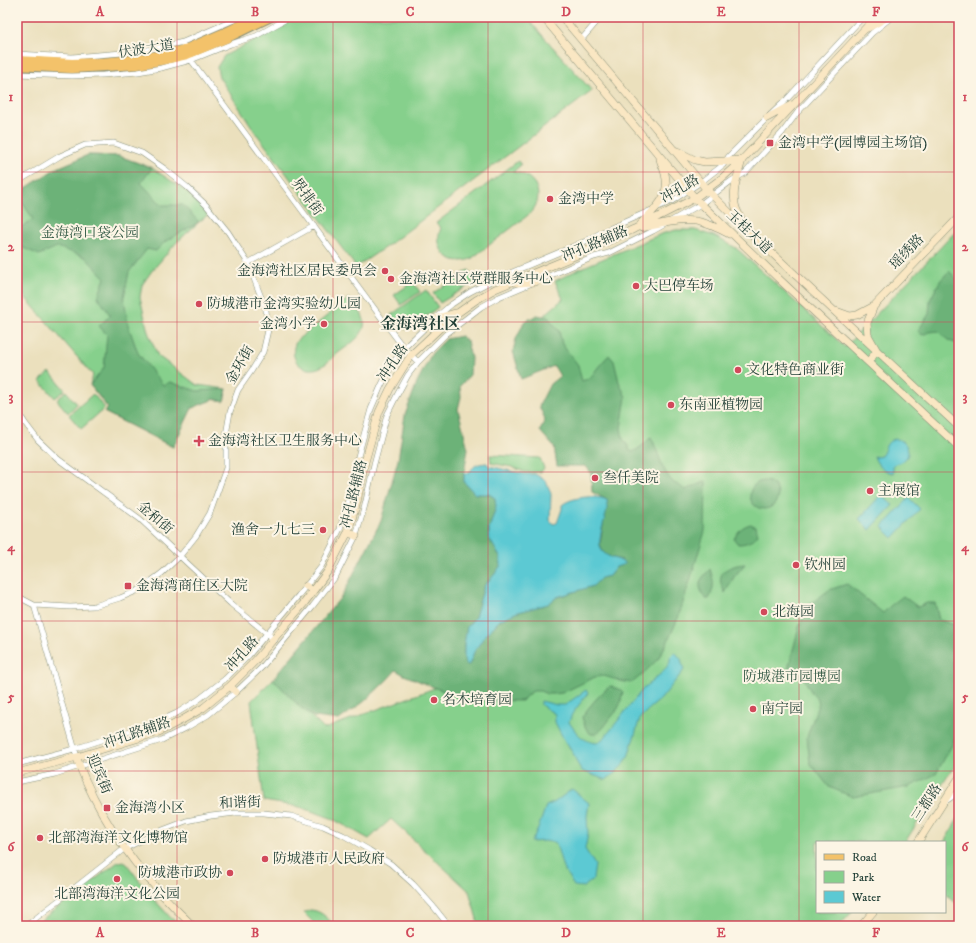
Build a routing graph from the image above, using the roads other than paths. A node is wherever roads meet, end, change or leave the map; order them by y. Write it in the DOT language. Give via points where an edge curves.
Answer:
graph roads {
  1 [pos="241,17"];
  2 [pos="258,17"];
  3 [pos="271,17"];
  4 [pos="290,17"];
  5 [pos="543,17"];
  6 [pos="562,17"];
  7 [pos="601,17"];
  8 [pos="863,17"];
  9 [pos="876,17"];
  10 [pos="888,17"];
  11 [pos="891,17"];
  12 [pos="861,33"];
  13 [pos="581,40"];
  14 [pos="187,51"];
  15 [pos="17,54"];
  16 [pos="17,60"];
  17 [pos="17,66"];
  18 [pos="103,71"];
  19 [pos="17,74"];
  20 [pos="796,102"];
  21 [pos="766,118"];
  22 [pos="674,150"];
  23 [pos="658,154"];
  24 [pos="742,160"];
  25 [pos="726,161"];
  26 [pos="737,178"];
  27 [pos="17,182"];
  28 [pos="701,182"];
  29 [pos="707,190"];
  30 [pos="689,191"];
  31 [pos="713,195"];
  32 [pos="695,198"];
  33 [pos="701,204"];
  34 [pos="657,208"];
  35 [pos="959,217"];
  36 [pos="668,223"];
  37 [pos="314,226"];
  38 [pos="745,228"];
  39 [pos="634,229"];
  40 [pos="735,237"];
  41 [pos="248,263"];
  42 [pos="802,281"];
  43 [pos="535,282"];
  44 [pos="510,283"];
  45 [pos="792,291"];
  46 [pos="874,306"];
  47 [pos="834,310"];
  48 [pos="459,312"];
  49 [pos="434,319"];
  50 [pos="404,348"];
  51 [pos="877,351"];
  52 [pos="411,355"];
  53 [pos="418,362"];
  54 [pos="868,362"];
  55 [pos="17,410"];
  56 [pos="959,428"];
  57 [pos="959,447"];
  58 [pos="356,460"];
  59 [pos="365,462"];
  60 [pos="346,508"];
  61 [pos="354,511"];
  62 [pos="348,532"];
  63 [pos="356,536"];
  64 [pos="180,556"];
  65 [pos="306,586"];
  66 [pos="313,591"];
  67 [pos="17,596"];
  68 [pos="34,605"];
  69 [pos="266,633"];
  70 [pos="273,639"];
  71 [pos="280,644"];
  72 [pos="230,686"];
  73 [pos="236,692"];
  74 [pos="144,727"];
  75 [pos="147,735"];
  76 [pos="74,749"];
  77 [pos="76,757"];
  78 [pos="17,764"];
  79 [pos="79,766"];
  80 [pos="17,773"];
  81 [pos="959,778"];
  82 [pos="17,782"];
  83 [pos="959,792"];
  84 [pos="943,802"];
  85 [pos="919,841"];
  86 [pos="124,849"];
  87 [pos="872,913"];
  88 [pos="26,926"];
  89 [pos="193,926"];
  90 [pos="448,926"];
  91 [pos="861,926"];
  1 -- 14 [label="street"];
  2 -- 14 [label="main road, 伏波大道"];
  3 -- 14 [label="main road, 伏波大道" via="228,38"];
  4 -- 14 [label="street" via="256,36 231,44"];
  5 -- 23 [label="main road, 玉桂大道"];
  6 -- 13 [label="main road, 玉桂大道"];
  7 -- 13 [label="street"];
  8 -- 21 [label="street, 冲孔路辅路"];
  9 -- 12 [label="main road, 冲孔路"];
  10 -- 12 [label="main road"];
  11 -- 26 [label="street, 冲孔路辅路" via="872,33 745,173"];
  12 -- 20 [label="main road, 冲孔路"];
  13 -- 22 [label="main road, 玉桂大道"];
  14 -- 15 [label="street" via="157,48 72,57"];
  14 -- 16 [label="main road, 伏波大道" via="102,62"];
  14 -- 18 [label="main road, 伏波大道" via="160,61"];
  14 -- 37 [label="street, 界排街"];
  17 -- 18 [label="main road, 伏波大道"];
  18 -- 19 [label="street" via="72,76"];
  20 -- 21 [label="main road"];
  20 -- 24 [label="main road, 冲孔路"];
  21 -- 25 [label="street, 冲孔路辅路"];
  22 -- 25 [label="main road" via="695,160"];
  22 -- 28 [label="main road, 玉桂大道"];
  23 -- 30 [label="main road, 玉桂大道"];
  23 -- 34 [label="main road" via="666,175 666,189"];
  24 -- 25 [label="main road"];
  24 -- 26 [label="main road"];
  24 -- 29 [label="main road, 冲孔路"];
  25 -- 28 [label="street, 冲孔路辅路"];
  26 -- 31 [label="street, 冲孔路辅路"];
  26 -- 38 [label="main road" via="734,195"];
  27 -- 41 [label="street, 金环街" via="60,156 86,145 114,143 142,153 166,169 206,205"];
  28 -- 29 [label="main road, 玉桂大道"];
  28 -- 30 [label="street, 冲孔路辅路"];
  29 -- 31 [label="main road, 玉桂大道"];
  29 -- 32 [label="main road, 冲孔路"];
  30 -- 32 [label="main road, 玉桂大道"];
  30 -- 34 [label="street, 冲孔路辅路"];
  31 -- 33 [label="street, 冲孔路辅路"];
  31 -- 38 [label="main road, 玉桂大道"];
  32 -- 33 [label="main road, 玉桂大道"];
  32 -- 39 [label="main road, 冲孔路"];
  33 -- 36 [label="street, 冲孔路辅路"];
  33 -- 40 [label="main road, 玉桂大道"];
  34 -- 39 [label="main road"];
  34 -- 49 [label="street, 冲孔路辅路" via="491,281 470,292"];
  35 -- 46 [label="main road, 瑶绣路"];
  36 -- 39 [label="main road"];
  36 -- 40 [label="main road" via="697,221"];
  36 -- 43 [label="street, 冲孔路辅路" via="609,252"];
  37 -- 41 [label="street"];
  37 -- 50 [label="street, 界排街"];
  38 -- 42 [label="main road, 玉桂大道"];
  39 -- 44 [label="main road, 冲孔路"];
  40 -- 45 [label="main road, 玉桂大道"];
  41 -- 64 [label="street, 金环街" via="266,310 268,330 263,352 238,390 230,412 226,434 226,468 210,513"];
  42 -- 45 [label="main road"];
  42 -- 47 [label="main road, 玉桂大道"];
  43 -- 44 [label="main road"];
  43 -- 53 [label="street, 冲孔路辅路" via="482,307 446,334"];
  44 -- 48 [label="main road, 冲孔路" via="495,289"];
  45 -- 54 [label="main road, 玉桂大道"];
  46 -- 47 [label="main road" via="850,316"];
  46 -- 51 [label="main road" via="867,323 868,335"];
  47 -- 51 [label="main road, 玉桂大道"];
  48 -- 49 [label="main road"];
  48 -- 52 [label="main road, 冲孔路"];
  49 -- 50 [label="street, 冲孔路辅路"];
  50 -- 52 [label="street, 界排街"];
  50 -- 58 [label="street, 冲孔路辅路" via="393,364 371,409"];
  51 -- 54 [label="main road"];
  51 -- 56 [label="main road, 玉桂大道"];
  52 -- 53 [label="street, 界排街"];
  52 -- 59 [label="main road, 冲孔路" via="390,388 379,412"];
  53 -- 63 [label="street, 冲孔路辅路" via="387,415"];
  54 -- 57 [label="main road, 玉桂大道"];
  55 -- 64 [label="street, 金和街" via="38,440 58,459 140,519"];
  58 -- 59 [label="main road"];
  58 -- 60 [label="street, 冲孔路辅路"];
  59 -- 61 [label="main road, 冲孔路"];
  60 -- 61 [label="main road"];
  60 -- 65 [label="street, 冲孔路辅路" via="340,529 321,567"];
  61 -- 62 [label="main road, 冲孔路"];
  62 -- 63 [label="main road"];
  62 -- 66 [label="main road, 冲孔路" via="328,571"];
  63 -- 71 [label="street, 冲孔路辅路" via="336,576"];
  64 -- 68 [label="street, 金环街" via="139,590 120,598 94,606"];
  64 -- 69 [label="street, 金和街"];
  65 -- 66 [label="main road"];
  65 -- 69 [label="street, 冲孔路辅路"];
  66 -- 70 [label="main road, 冲孔路"];
  67 -- 68 [label="street, 金环街"];
  68 -- 76 [label="street, 迎宾街"];
  69 -- 70 [label="street, 金和街"];
  69 -- 74 [label="street, 冲孔路辅路" via="225,679 198,700 177,713"];
  70 -- 71 [label="street, 金和街"];
  70 -- 72 [label="main road, 冲孔路"];
  71 -- 73 [label="street, 冲孔路辅路" via="262,667"];
  72 -- 73 [label="main road"];
  72 -- 75 [label="main road, 冲孔路" via="203,708 159,732"];
  73 -- 79 [label="street, 冲孔路辅路" via="208,715 162,740"];
  74 -- 75 [label="main road"];
  74 -- 76 [label="street, 冲孔路辅路"];
  75 -- 77 [label="main road, 冲孔路"];
  76 -- 77 [label="street, 迎宾街"];
  76 -- 78 [label="street, 冲孔路辅路"];
  77 -- 79 [label="main road, 迎宾街"];
  77 -- 80 [label="main road, 冲孔路"];
  79 -- 82 [label="street, 冲孔路辅路"];
  79 -- 86 [label="main road, 迎宾街" via="99,808"];
  81 -- 84 [label="main road, 三都路"];
  83 -- 84 [label="street"];
  84 -- 85 [label="main road, 三都路"];
  86 -- 88 [label="street, 和谐街"];
  86 -- 89 [label="main road, 迎宾街" via="145,877"];
  86 -- 90 [label="street, 和谐街" via="186,821 211,816 264,813 291,816 343,835 391,864 413,884"];
  87 -- 91 [label="main road"];
}
